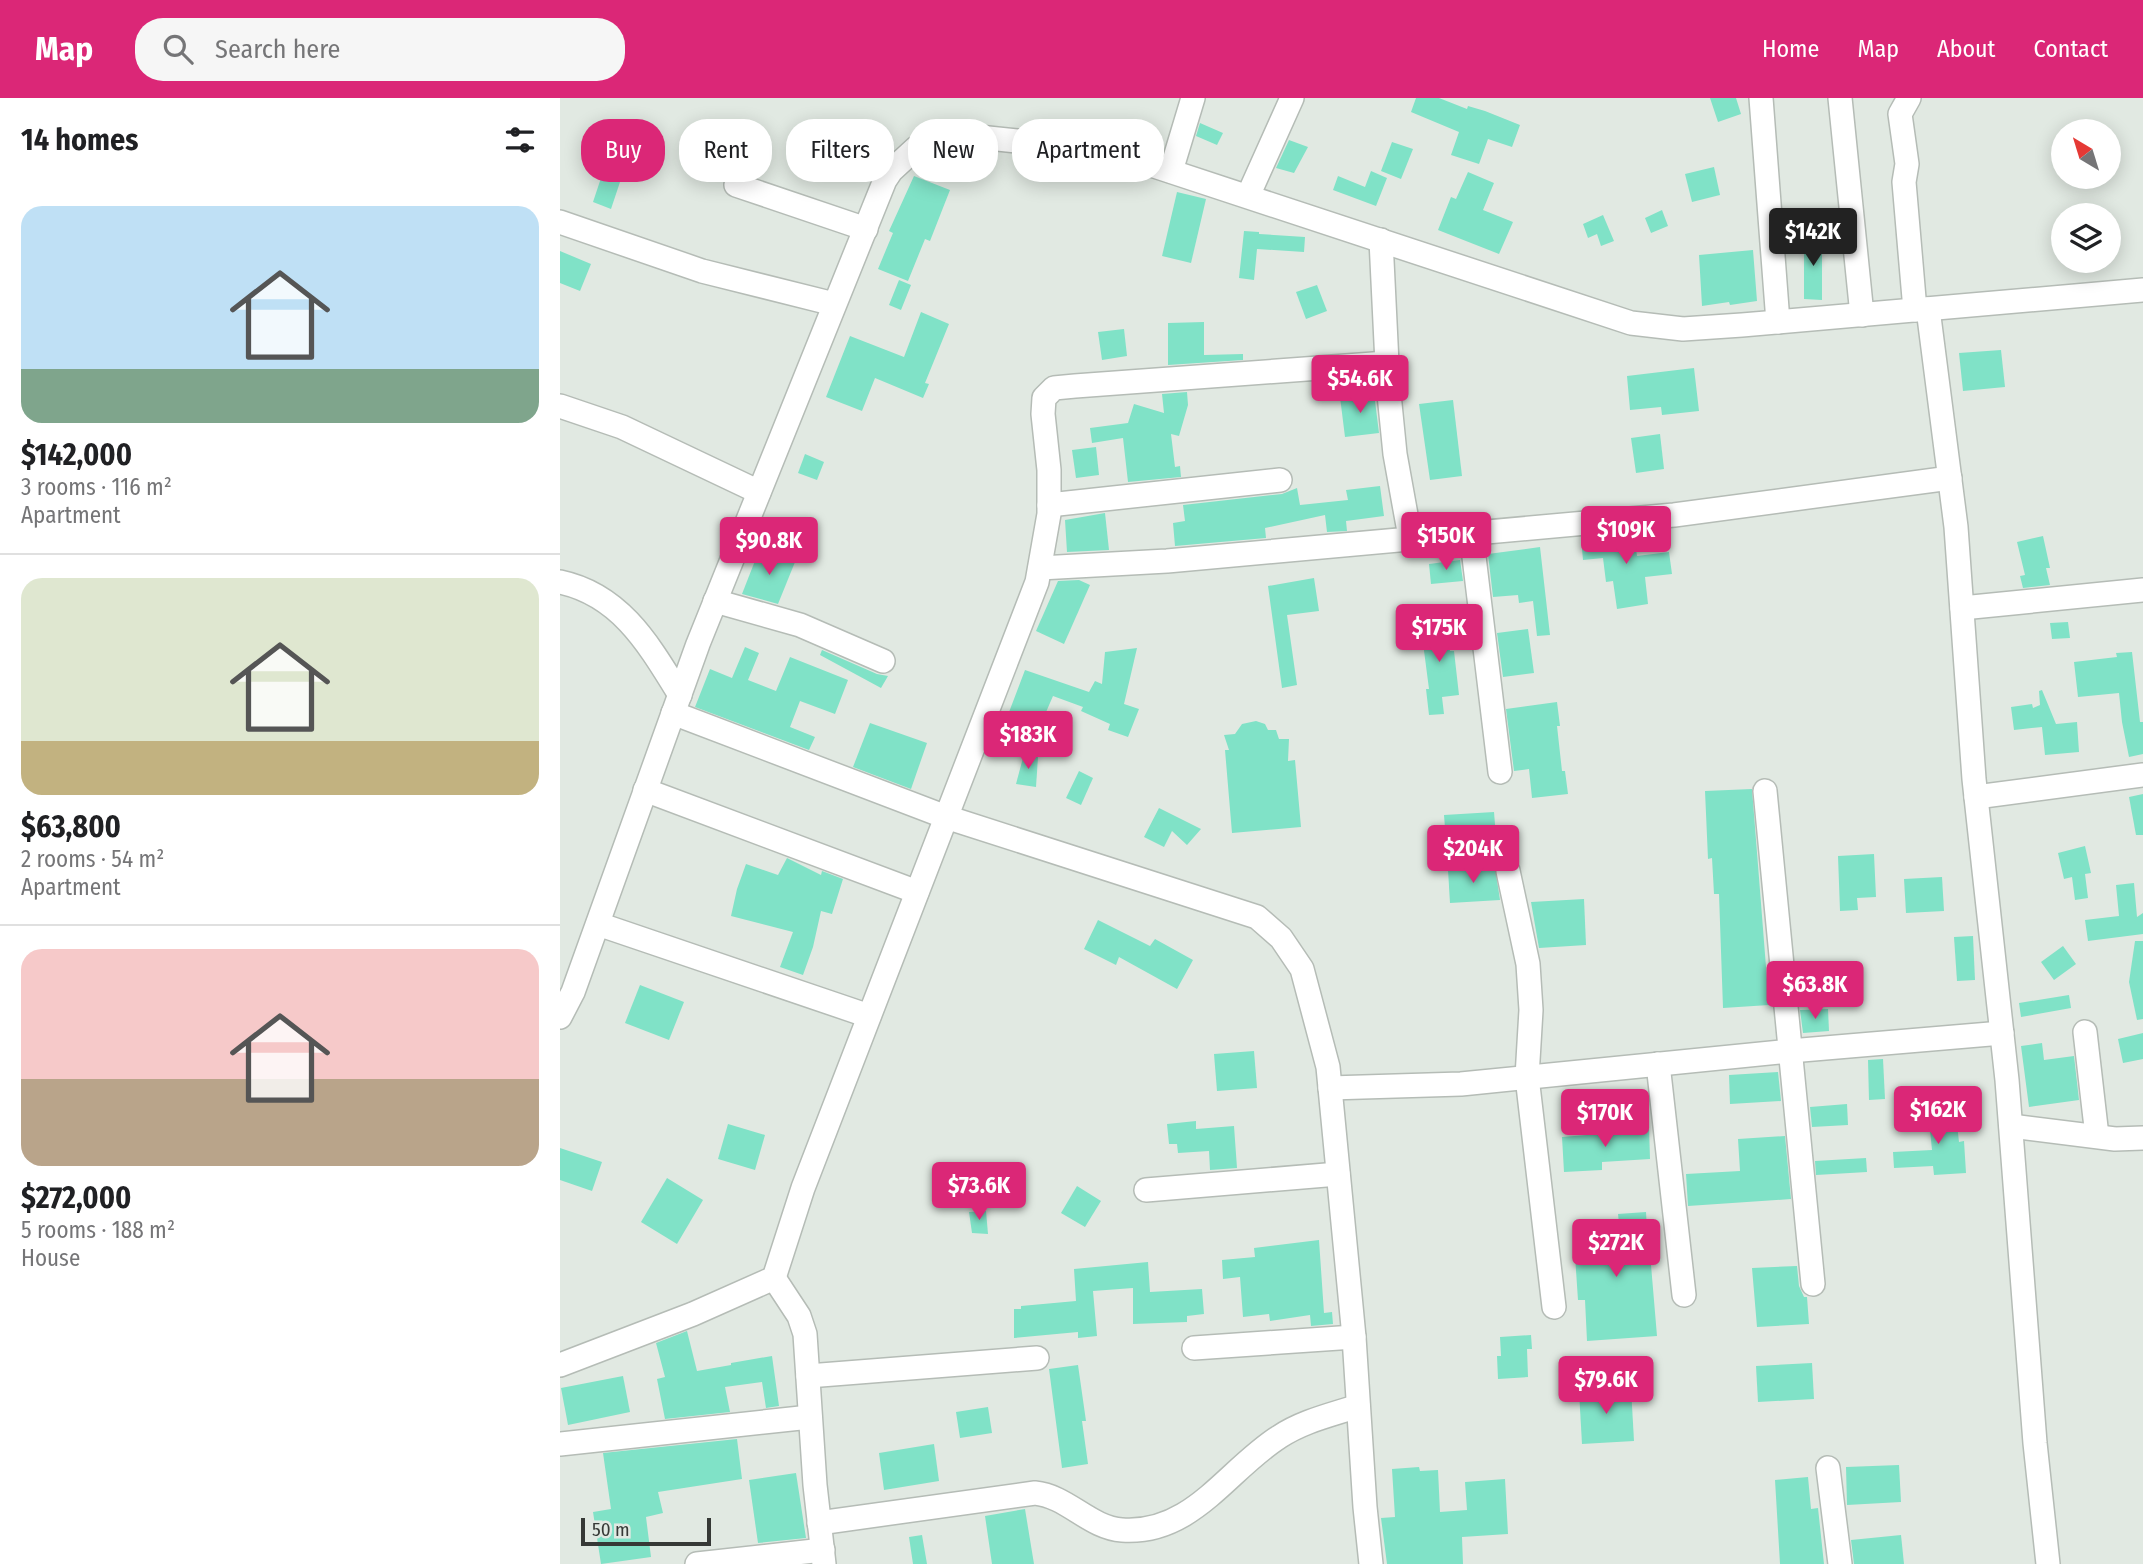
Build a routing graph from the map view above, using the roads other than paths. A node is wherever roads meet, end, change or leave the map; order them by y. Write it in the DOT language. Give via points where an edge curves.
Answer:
graph roads {
  1 [pos="1193,98"];
  2 [pos="1292,98"];
  3 [pos="1761,98"];
  4 [pos="1840,98"];
  5 [pos="1909,98"];
  6 [pos="1171,171"];
  7 [pos="736,185"];
  8 [pos="1248,196"];
  9 [pos="560,222"];
  10 [pos="866,229"];
  11 [pos="1381,240"];
  12 [pos="2143,290"];
  13 [pos="834,304"];
  14 [pos="1922,309"];
  15 [pos="1862,315"];
  16 [pos="1778,322"];
  17 [pos="1387,363"];
  18 [pos="560,405"];
  19 [pos="1950,478"];
  20 [pos="1280,480"];
  21 [pos="759,492"];
  22 [pos="1049,505"];
  23 [pos="1471,532"];
  24 [pos="1410,537"];
  25 [pos="1040,568"];
  26 [pos="560,582"];
  27 [pos="2143,590"];
  28 [pos="715,601"];
  29 [pos="1962,608"];
  30 [pos="883,661"];
  31 [pos="676,704"];
  32 [pos="1500,772"];
  33 [pos="2143,775"];
  34 [pos="645,790"];
  35 [pos="1765,791"];
  36 [pos="1976,797"];
  37 [pos="946,817"];
  38 [pos="1508,871"];
  39 [pos="917,892"];
  40 [pos="598,924"];
  41 [pos="567,990"];
  42 [pos="869,1016"];
  43 [pos="560,1017"];
  44 [pos="2085,1032"];
  45 [pos="2002,1033"];
  46 [pos="1790,1051"];
  47 [pos="1658,1064"];
  48 [pos="1527,1077"];
  49 [pos="1329,1088"];
  50 [pos="2011,1126"];
  51 [pos="2097,1136"];
  52 [pos="2143,1138"];
  53 [pos="1338,1174"];
  54 [pos="1146,1190"];
  55 [pos="774,1278"];
  56 [pos="1813,1284"];
  57 [pos="1684,1295"];
  58 [pos="1553,1307"];
  59 [pos="1354,1337"];
  60 [pos="1194,1348"];
  61 [pos="1037,1358"];
  62 [pos="560,1365"];
  63 [pos="808,1376"];
  64 [pos="1358,1406"];
  65 [pos="810,1417"];
  66 [pos="560,1444"];
  67 [pos="1828,1468"];
  68 [pos="819,1523"];
  69 [pos="823,1557"];
  70 [pos="697,1564"];
  71 [pos="1371,1564"];
  72 [pos="1840,1564"];
  73 [pos="2048,1564"];
  1 -- 6 [label="street"];
  2 -- 8 [label="street"];
  3 -- 16 [label="street"];
  4 -- 15 [label="street"];
  5 -- 14 [label="street" via="1900,114"];
  6 -- 8 [label="street"];
  6 -- 10 [label="street" via="1055,145 950,134 916,148 891,171"];
  7 -- 10 [label="street"];
  8 -- 11 [label="street"];
  9 -- 13 [label="street" via="702,271"];
  10 -- 13 [label="street"];
  11 -- 16 [label="street" via="1630,324 1683,329"];
  11 -- 17 [label="street"];
  12 -- 14 [label="street"];
  13 -- 21 [label="street"];
  14 -- 15 [label="street"];
  14 -- 19 [label="street"];
  15 -- 16 [label="street"];
  17 -- 22 [label="street" via="1054,388 1044,398 1042,414"];
  17 -- 24 [label="street" via="1395,454"];
  18 -- 21 [label="street" via="622,427"];
  19 -- 23 [label="street" via="1674,515"];
  19 -- 29 [label="street"];
  20 -- 22 [label="street"];
  21 -- 28 [label="street"];
  22 -- 25 [label="street"];
  23 -- 24 [label="street"];
  23 -- 32 [label="street"];
  24 -- 25 [label="street" via="1167,561"];
  25 -- 37 [label="street"];
  26 -- 31 [label="street" via="606,600 646,640"];
  27 -- 29 [label="street"];
  28 -- 30 [label="street" via="800,625"];
  28 -- 31 [label="street"];
  29 -- 36 [label="street"];
  31 -- 34 [label="street"];
  31 -- 37 [label="street"];
  33 -- 36 [label="street"];
  34 -- 39 [label="street"];
  34 -- 40 [label="street"];
  35 -- 46 [label="street"];
  36 -- 45 [label="street"];
  37 -- 39 [label="street"];
  37 -- 49 [label="street" via="1257,917 1281,938 1302,969 1328,1067"];
  38 -- 48 [label="street" via="1528,964"];
  39 -- 42 [label="street"];
  40 -- 41 [label="street"];
  40 -- 42 [label="street"];
  41 -- 43 [label="street"];
  42 -- 55 [label="street"];
  44 -- 51 [label="street"];
  45 -- 46 [label="street"];
  45 -- 50 [label="street"];
  46 -- 47 [label="street"];
  46 -- 56 [label="street"];
  47 -- 48 [label="street"];
  47 -- 57 [label="street"];
  48 -- 49 [label="street"];
  48 -- 58 [label="street"];
  49 -- 53 [label="street"];
  50 -- 51 [label="street"];
  50 -- 73 [label="street"];
  51 -- 52 [label="street"];
  53 -- 54 [label="street"];
  53 -- 59 [label="street"];
  55 -- 62 [label="street"];
  55 -- 63 [label="street" via="799,1316"];
  59 -- 60 [label="street"];
  59 -- 64 [label="street"];
  61 -- 63 [label="street"];
  63 -- 65 [label="street"];
  64 -- 68 [label="street" via="1300,1424 1261,1450 1194,1510 1170,1522 1135,1530 1109,1528 1055,1497 1035,1493"];
  64 -- 71 [label="street"];
  65 -- 66 [label="street"];
  65 -- 68 [label="street"];
  67 -- 72 [label="street"];
  68 -- 69 [label="street"];
  69 -- 70 [label="street"];
}
